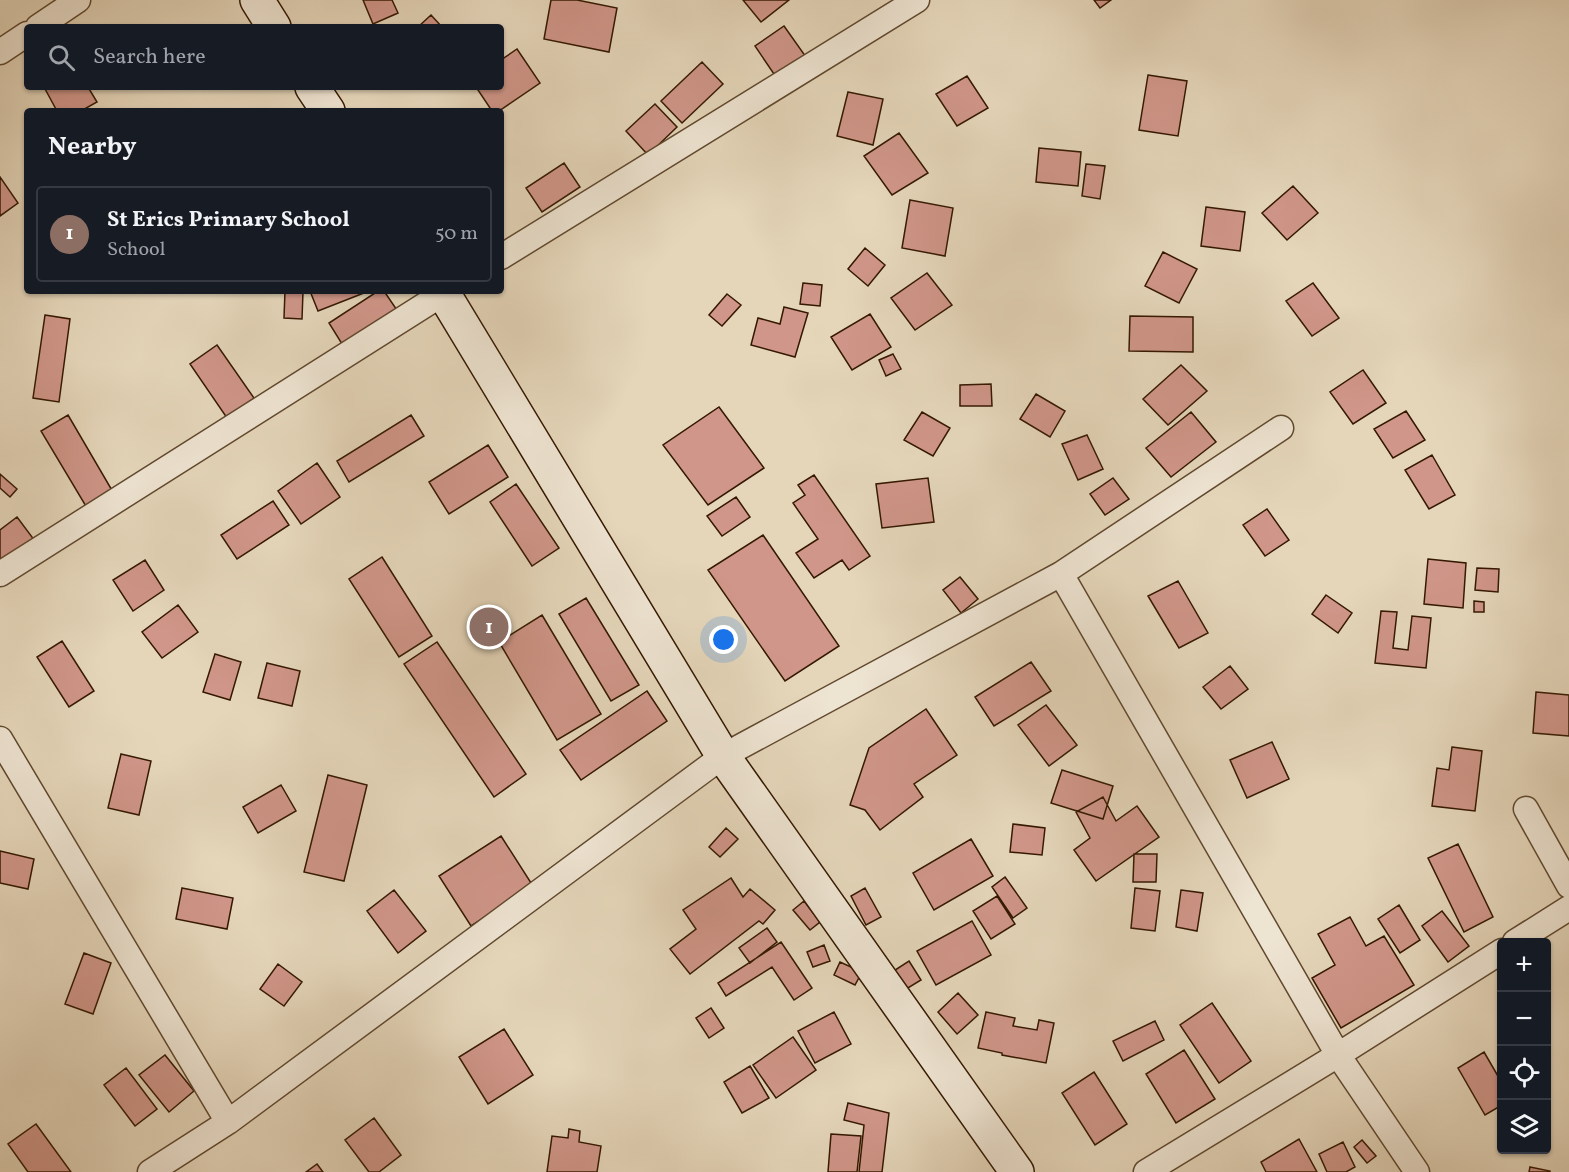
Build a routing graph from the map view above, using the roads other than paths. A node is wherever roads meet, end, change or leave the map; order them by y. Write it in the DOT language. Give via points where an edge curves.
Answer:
graph roads {
  1 [pos="78,0"];
  2 [pos="257,0"];
  3 [pos="917,0"];
  4 [pos="42,24"];
  5 [pos="272,24"];
  6 [pos="24,36"];
  7 [pos="0,52"];
  8 [pos="314,90"];
  9 [pos="325,108"];
  10 [pos="504,255"];
  11 [pos="441,294"];
  12 [pos="445,294"];
  13 [pos="1281,428"];
  14 [pos="0,574"];
  15 [pos="1061,574"];
  16 [pos="0,739"];
  17 [pos="723,756"];
  18 [pos="1526,809"];
  19 [pos="1569,886"];
  20 [pos="1569,908"];
  21 [pos="1521,938"];
  22 [pos="1497,954"];
  23 [pos="1338,1055"];
  24 [pos="228,1122"];
  25 [pos="150,1172"];
  26 [pos="1017,1172"];
  27 [pos="1146,1172"];
  28 [pos="1417,1172"];
  1 -- 4 [label="street"];
  2 -- 5 [label="street"];
  3 -- 10 [label="street"];
  6 -- 7 [label="street"];
  8 -- 9 [label="street"];
  11 -- 14 [label="street"];
  12 -- 17 [label="street"];
  13 -- 15 [label="street"];
  15 -- 17 [label="street"];
  15 -- 23 [label="street"];
  16 -- 24 [label="street"];
  17 -- 24 [label="street"];
  17 -- 26 [label="street"];
  18 -- 19 [label="street"];
  20 -- 21 [label="street"];
  22 -- 23 [label="street"];
  23 -- 27 [label="street"];
  23 -- 28 [label="street"];
  24 -- 25 [label="street"];
}
